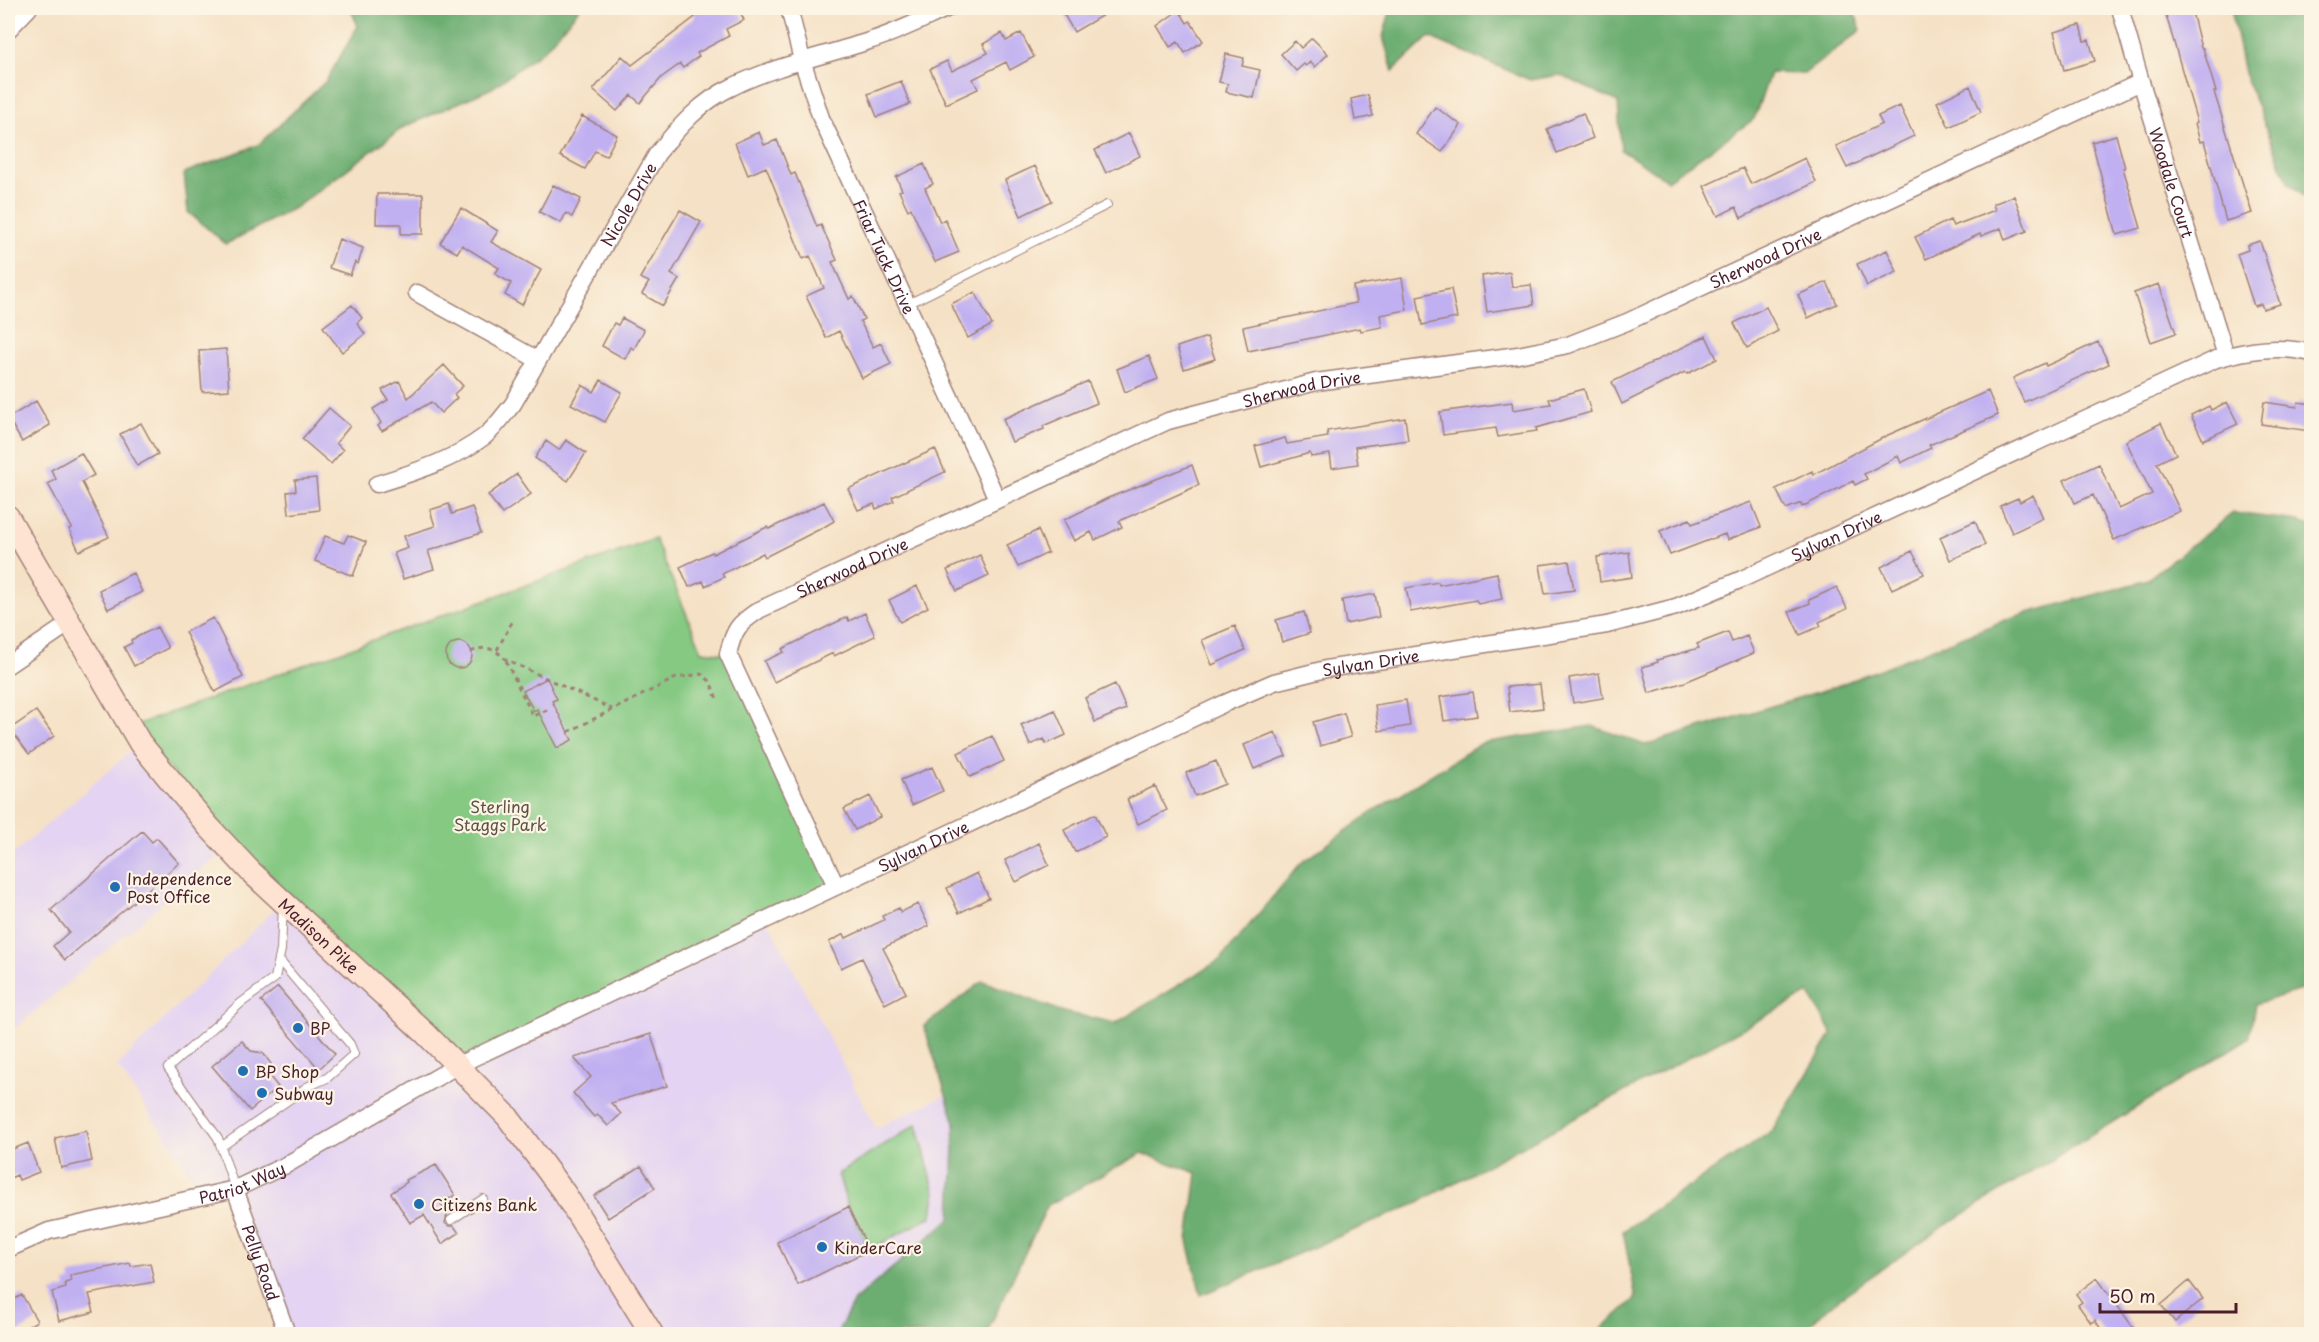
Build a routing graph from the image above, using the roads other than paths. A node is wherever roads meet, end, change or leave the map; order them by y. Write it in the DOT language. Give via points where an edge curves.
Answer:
graph roads {
  1 [pos="29,8"];
  2 [pos="789,8"];
  3 [pos="948,8"];
  4 [pos="2120,8"];
  5 [pos="8,30"];
  6 [pos="802,60"];
  7 [pos="2141,82"];
  8 [pos="1107,205"];
  9 [pos="417,293"];
  10 [pos="908,304"];
  11 [pos="2312,353"];
  12 [pos="2226,356"];
  13 [pos="538,360"];
  14 [pos="377,484"];
  15 [pos="997,499"];
  16 [pos="8,517"];
  17 [pos="70,623"];
  18 [pos="8,665"];
  19 [pos="836,886"];
  20 [pos="283,901"];
  21 [pos="279,960"];
  22 [pos="458,1065"];
  23 [pos="221,1148"];
  24 [pos="236,1189"];
  25 [pos="483,1199"];
  26 [pos="451,1220"];
  27 [pos="8,1249"];
  28 [pos="287,1335"];
  29 [pos="652,1335"];
  1 -- 5 [label="street"];
  2 -- 6 [label="street, Friar Tuck Drive"];
  3 -- 6 [label="street, Nicole Drive" via="873,40"];
  4 -- 7 [label="street, Woodale Court"];
  6 -- 10 [label="street, Friar Tuck Drive" via="821,118"];
  6 -- 13 [label="street, Nicole Drive" via="731,87 676,131 657,154"];
  7 -- 12 [label="street, Woodale Court"];
  7 -- 15 [label="street, Sherwood Drive" via="1627,322 1568,345 1316,382 1248,399 1168,422"];
  8 -- 10 [label="lane"];
  9 -- 13 [label="street"];
  10 -- 15 [label="street, Friar Tuck Drive"];
  11 -- 12 [label="street, Sylvan Drive" via="2274,348"];
  12 -- 19 [label="street, Sylvan Drive" via="1676,607 1607,625 1379,659 1274,682"];
  13 -- 14 [label="street, Nicole Drive" via="513,404 486,435 431,468"];
  15 -- 19 [label="street, Sherwood Drive" via="759,610 741,622 733,634 728,654"];
  16 -- 17 [label="main road, Madison Pike"];
  17 -- 18 [label="street"];
  17 -- 20 [label="main road, Madison Pike" via="140,743 208,826"];
  19 -- 22 [label="street, Sylvan Drive"];
  20 -- 21 [label="lane"];
  20 -- 22 [label="main road, Madison Pike"];
  21 -- 23 [label="lane" via="275,978 168,1068 218,1138"];
  21 -- 23 [label="lane" via="350,1044 354,1054 327,1078 307,1087"];
  22 -- 24 [label="street, Patriot Way"];
  22 -- 29 [label="main road, Madison Pike" via="507,1116 544,1164"];
  23 -- 24 [label="lane"];
  24 -- 27 [label="street, Patriot Way" via="49,1231"];
  24 -- 28 [label="street, Pelly Road"];
  25 -- 26 [label="lane"];
}
